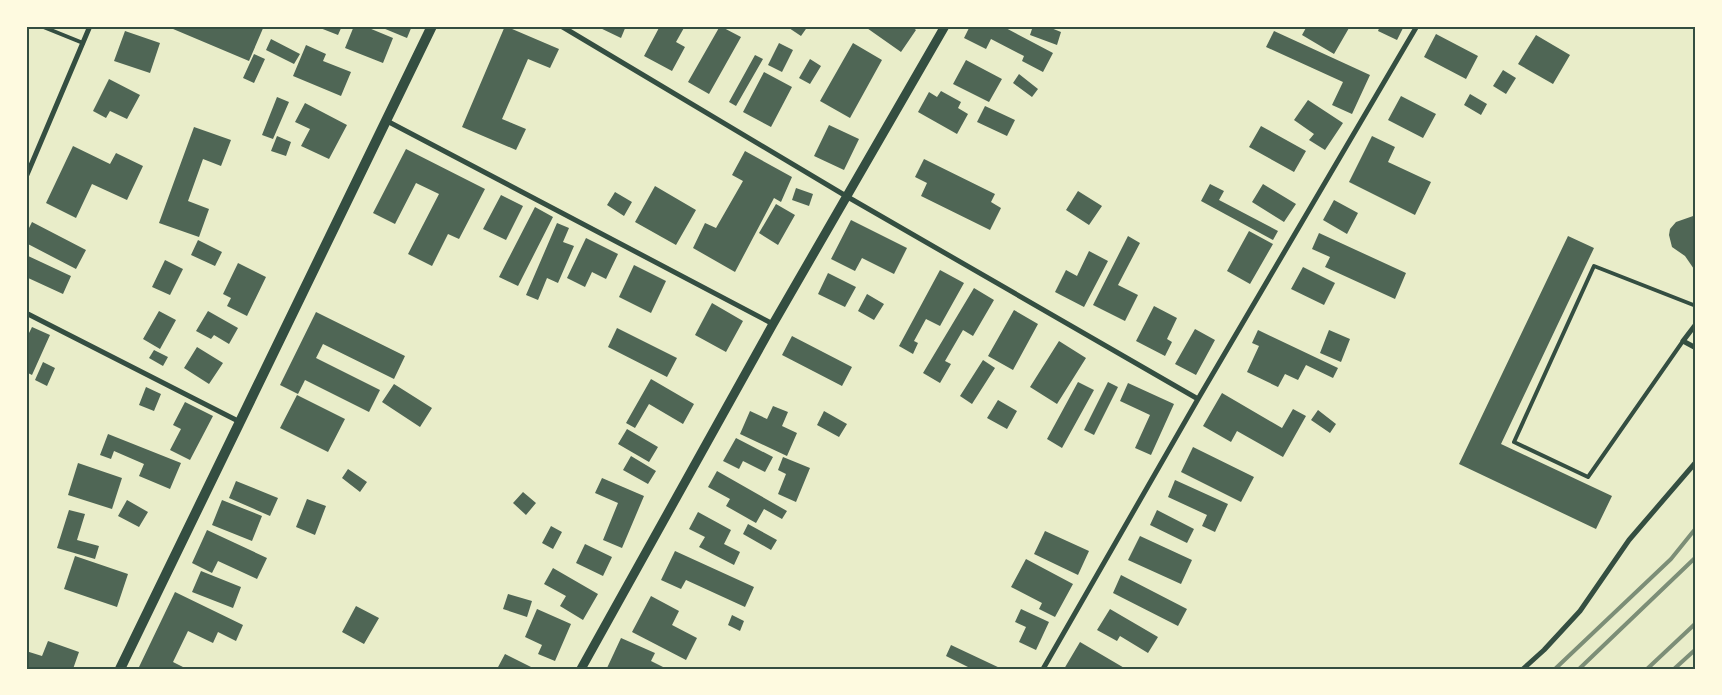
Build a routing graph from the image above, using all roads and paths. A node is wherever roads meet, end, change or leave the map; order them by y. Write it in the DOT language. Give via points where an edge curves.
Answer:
graph roads {
  1 [pos="41,26"];
  2 [pos="90,26"];
  3 [pos="432,26"];
  4 [pos="561,26"];
  5 [pos="945,26"];
  6 [pos="1417,26"];
  7 [pos="83,44"];
  8 [pos="387,121"];
  9 [pos="26,177"];
  10 [pos="846,196"];
  11 [pos="1696,306"];
  12 [pos="26,313"];
  13 [pos="773,324"];
  14 [pos="1696,324"];
  15 [pos="1683,341"];
  16 [pos="1696,348"];
  17 [pos="1198,399"];
  18 [pos="240,422"];
  19 [pos="1696,462"];
  20 [pos="120,669"];
  21 [pos="582,669"];
  22 [pos="1044,669"];
  23 [pos="1523,669"];
  1 -- 7 [label="lane"];
  2 -- 7 [label="street"];
  3 -- 8 [label="main road"];
  4 -- 10 [label="street"];
  5 -- 10 [label="street"];
  6 -- 17 [label="street"];
  7 -- 9 [label="street"];
  8 -- 13 [label="street"];
  8 -- 18 [label="main road"];
  10 -- 13 [label="street"];
  10 -- 17 [label="street"];
  11 -- 15 [label="lane" via="1594,266 1514,442 1588,477"];
  12 -- 18 [label="street"];
  13 -- 21 [label="street"];
  14 -- 15 [label="street"];
  15 -- 16 [label="street"];
  17 -- 22 [label="street"];
  18 -- 20 [label="main road"];
  19 -- 23 [label="street" via="1629,540 1580,611"];
}
